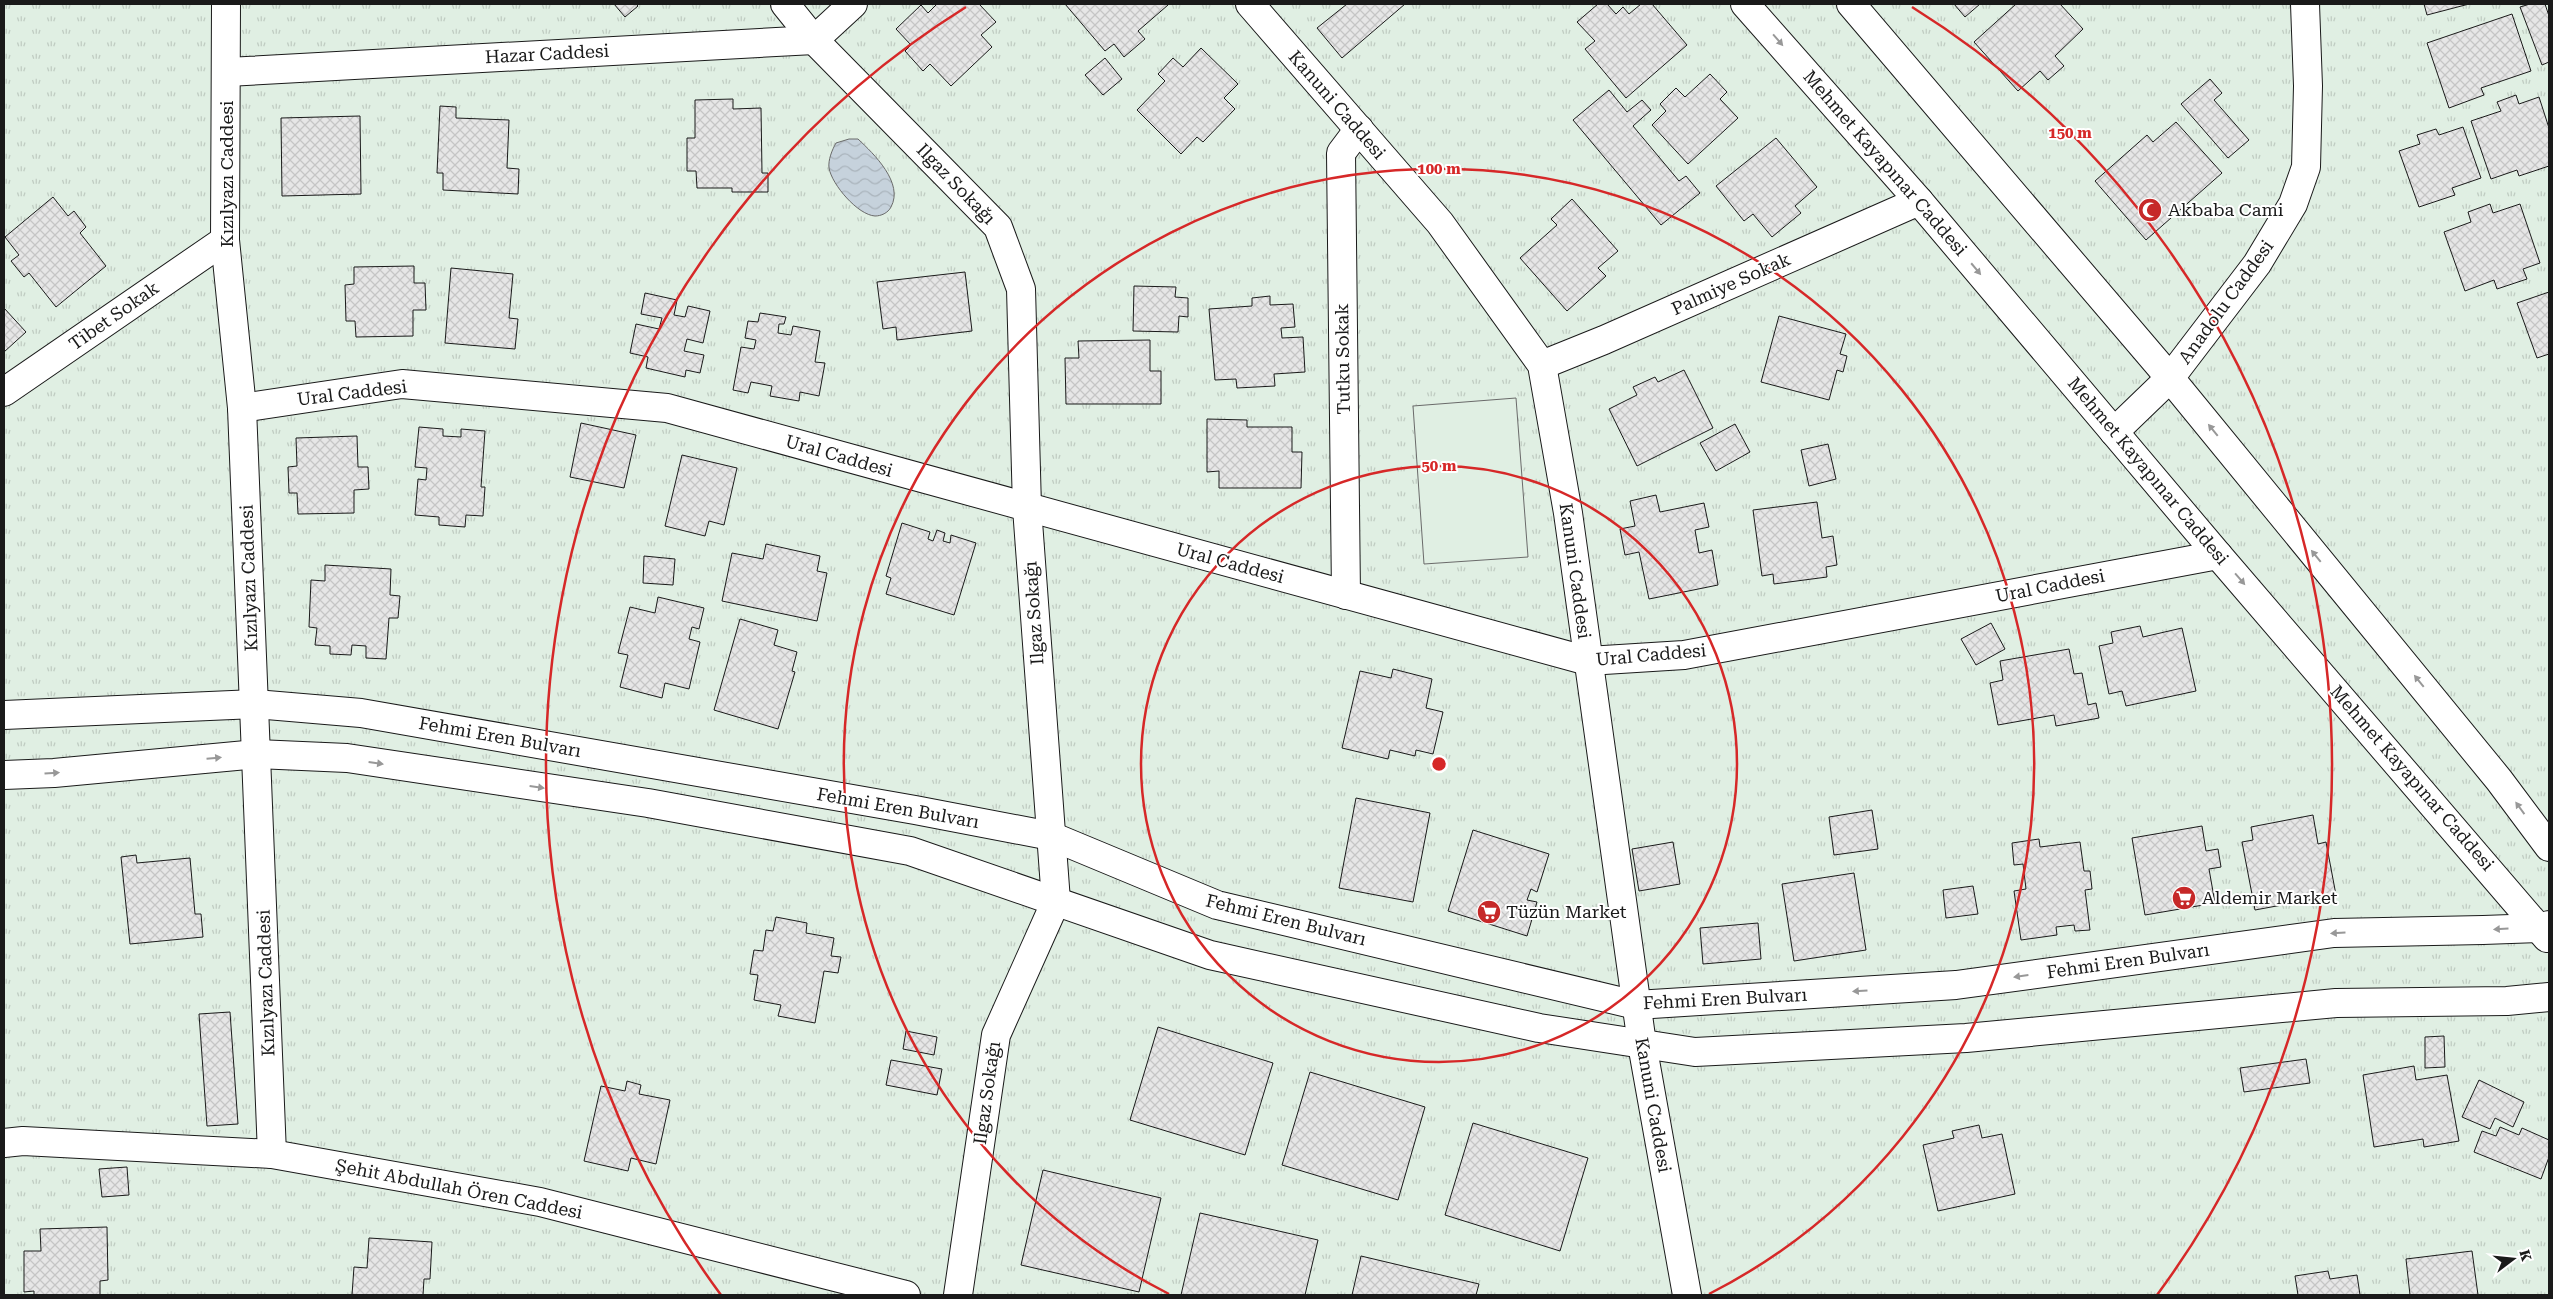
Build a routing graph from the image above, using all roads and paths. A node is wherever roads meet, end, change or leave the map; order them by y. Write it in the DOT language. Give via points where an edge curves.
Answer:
graph roads {
  1 [pos="226,4"];
  2 [pos="785,4"];
  3 [pos="854,4"];
  4 [pos="1250,4"];
  5 [pos="1745,4"];
  6 [pos="1851,4"];
  7 [pos="2305,4"];
  8 [pos="814,40"];
  9 [pos="227,72"];
  10 [pos="1359,129"];
  11 [pos="1919,201"];
  12 [pos="225,240"];
  13 [pos="1542,365"];
  14 [pos="2170,378"];
  15 [pos="4,392"];
  16 [pos="242,408"];
  17 [pos="2114,432"];
  18 [pos="1027,508"];
  19 [pos="2218,555"];
  20 [pos="1346,595"];
  21 [pos="1588,661"];
  22 [pos="254,704"];
  23 [pos="4,715"];
  24 [pos="257,754"];
  25 [pos="4,775"];
  26 [pos="1051,836"];
  27 [pos="2549,848"];
  28 [pos="1056,901"];
  29 [pos="2546,931"];
  30 [pos="2549,998"];
  31 [pos="1636,1005"];
  32 [pos="1642,1044"];
  33 [pos="4,1143"];
  34 [pos="272,1154"];
  35 [pos="906,1295"];
  36 [pos="958,1295"];
  37 [pos="1687,1295"];
  1 -- 9 [label="street, Kızılyazı Caddesi"];
  2 -- 8 [label="street, Ilgaz Sokağı"];
  3 -- 8 [label="street"];
  4 -- 10 [label="street, Kanuni Caddesi"];
  5 -- 11 [label="street, Mehmet Kayapınar Caddesi, one-way"];
  6 -- 14 [label="street"];
  7 -- 14 [label="street, Anadolu Caddesi" via="2306,167 2293,204 2256,264"];
  8 -- 9 [label="street, Hazar Caddesi"];
  8 -- 18 [label="street, Ilgaz Sokağı" via="998,227 1021,289"];
  9 -- 12 [label="street, Kızılyazı Caddesi"];
  10 -- 13 [label="street, Kanuni Caddesi" via="1440,223"];
  10 -- 20 [label="street, Tutku Sokak" via="1341,153"];
  11 -- 13 [label="street, Palmiye Sokak"];
  11 -- 17 [label="street, Mehmet Kayapınar Caddesi, one-way"];
  12 -- 15 [label="street, Tibet Sokak"];
  12 -- 16 [label="street, Kızılyazı Caddesi"];
  13 -- 21 [label="street, Kanuni Caddesi" via="1568,513"];
  14 -- 17 [label="street, Anadolu Caddesi"];
  27 -- 14 [label="street, one-way" via="2499,780"];
  16 -- 18 [label="street, Ural Caddesi" via="402,384 667,408"];
  16 -- 22 [label="street, Kızılyazı Caddesi"];
  17 -- 19 [label="street, Mehmet Kayapınar Caddesi"];
  18 -- 20 [label="street, Ural Caddesi"];
  18 -- 26 [label="street, Ilgaz Sokağı"];
  19 -- 21 [label="street, Ural Caddesi" via="1684,655"];
  19 -- 29 [label="street, Mehmet Kayapınar Caddesi, one-way"];
  20 -- 21 [label="street, Ural Caddesi"];
  21 -- 31 [label="street, Kanuni Caddesi"];
  22 -- 23 [label="street, Fehmi Eren Bulvarı"];
  22 -- 24 [label="street, Kızılyazı Caddesi"];
  22 -- 26 [label="street, Fehmi Eren Bulvarı" via="361,713"];
  25 -- 24 [label="street, one-way"];
  24 -- 28 [label="street, one-way" via="346,758 648,803 910,850"];
  24 -- 34 [label="street, Kızılyazı Caddesi"];
  26 -- 28 [label="street, Ilgaz Sokağı"];
  26 -- 31 [label="street, Fehmi Eren Bulvarı" via="1217,905"];
  28 -- 32 [label="street" via="1210,955 1539,1028"];
  28 -- 36 [label="street, Ilgaz Sokağı" via="996,1035"];
  29 -- 31 [label="street, Fehmi Eren Bulvarı, one-way" via="2334,933 1956,985"];
  30 -- 32 [label="street" via="2336,1003 1966,1038 1695,1052"];
  31 -- 32 [label="street, Kanuni Caddesi"];
  32 -- 37 [label="street, Kanuni Caddesi"];
  33 -- 34 [label="street, Şehit Abdullah Ören Caddesi" via="23,1141"];
  34 -- 35 [label="street, Şehit Abdullah Ören Caddesi" via="540,1202"];
}
